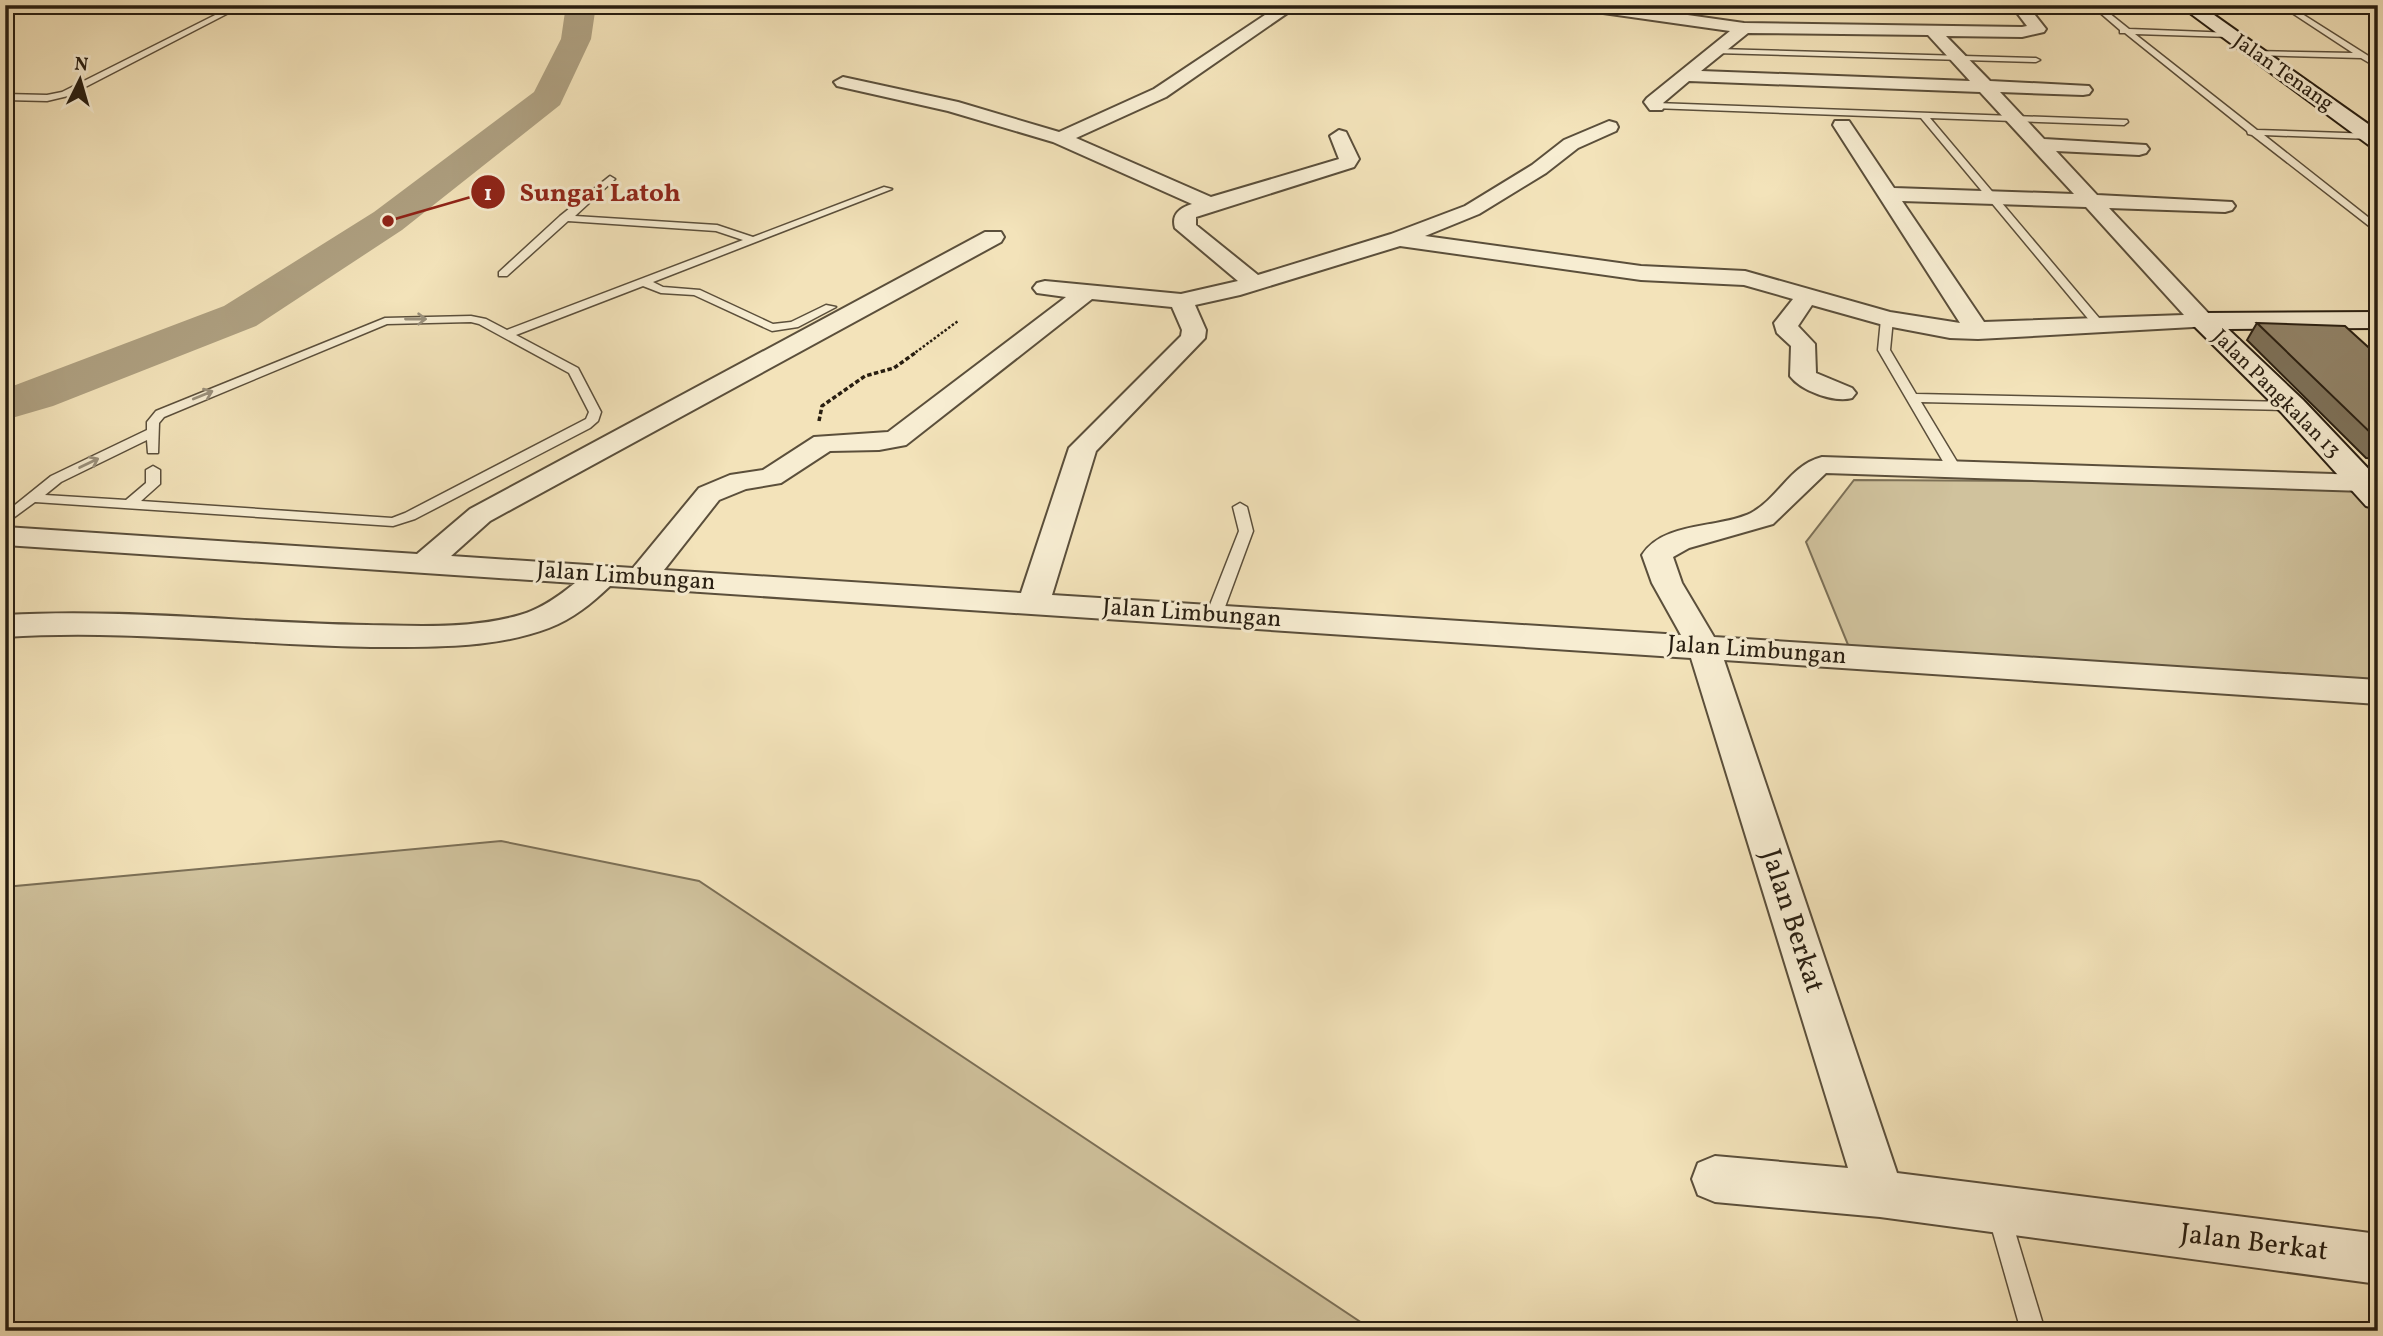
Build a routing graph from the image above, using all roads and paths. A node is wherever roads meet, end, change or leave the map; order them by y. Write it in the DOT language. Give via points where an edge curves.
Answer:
graph roads {
  1 [pos="241,5"];
  2 [pos="1291,5"];
  3 [pos="1582,5"];
  4 [pos="2094,5"];
  5 [pos="2188,5"];
  6 [pos="2283,5"];
  7 [pos="1588,6"];
  8 [pos="2006,6"];
  9 [pos="2019,6"];
  10 [pos="1744,28"];
  11 [pos="1931,29"];
  12 [pos="2123,31"];
  13 [pos="2230,35"];
  14 [pos="1718,51"];
  15 [pos="2255,53"];
  16 [pos="2362,56"];
  17 [pos="1957,57"];
  18 [pos="2036,60"];
  19 [pos="2378,66"];
  20 [pos="1687,76"];
  21 [pos="843,82"];
  22 [pos="1984,86"];
  23 [pos="2083,90"];
  24 [pos="5,97"];
  25 [pos="1656,106"];
  26 [pos="1924,116"];
  27 [pos="2015,119"];
  28 [pos="2124,122"];
  29 [pos="1842,125"];
  30 [pos="1609,127"];
  31 [pos="2251,132"];
  32 [pos="1339,136"];
  33 [pos="1060,138"];
  34 [pos="2374,138"];
  35 [pos="2039,145"];
  36 [pos="2139,149"];
  37 [pos="610,179"];
  38 [pos="887,189"];
  39 [pos="1887,194"];
  40 [pos="1992,198"];
  41 [pos="2092,201"];
  42 [pos="1210,204"];
  43 [pos="2225,206"];
  44 [pos="564,218"];
  45 [pos="2378,230"];
  46 [pos="992,237"];
  47 [pos="1399,239"];
  48 [pos="753,240"];
  49 [pos="503,274"];
  50 [pos="643,282"];
  51 [pos="1253,282"];
  52 [pos="1045,288"];
  53 [pos="1087,292"];
  54 [pos="1808,295"];
  55 [pos="1181,301"];
  56 [pos="830,307"];
  57 [pos="1887,319"];
  58 [pos="2378,320"];
  59 [pos="958,321"];
  60 [pos="2203,321"];
  61 [pos="2099,324"];
  62 [pos="1978,332"];
  63 [pos="507,334"];
  64 [pos="1843,393"];
  65 [pos="1913,398"];
  66 [pos="2292,406"];
  67 [pos="152,432"];
  68 [pos="816,446"];
  69 [pos="153,450"];
  70 [pos="153,470"];
  71 [pos="1955,470"];
  72 [pos="2371,491"];
  73 [pos="32,498"];
  74 [pos="129,505"];
  75 [pos="1240,507"];
  76 [pos="5,520"];
  77 [pos="5,536"];
  78 [pos="423,564"];
  79 [pos="603,576"];
  80 [pos="641,578"];
  81 [pos="1033,604"];
  82 [pos="1214,615"];
  83 [pos="5,626"];
  84 [pos="1704,648"];
  85 [pos="2378,692"];
  86 [pos="1715,1179"];
  87 [pos="1880,1195"];
  88 [pos="1997,1210"];
  89 [pos="2378,1259"];
  90 [pos="2032,1331"];
  1 -- 24 [label="lane" via="65,94"];
  2 -- 33 [label="street" via="1160,93"];
  3 -- 7 [label="street"];
  4 -- 12 [label="lane"];
  5 -- 13 [label="street, Jalan Tenang"];
  6 -- 16 [label="lane"];
  7 -- 10 [label="street"];
  8 -- 9 [label="street"];
  9 -- 11 [label="street" via="2038,29"];
  10 -- 11 [label="street"];
  10 -- 14 [label="street"];
  11 -- 17 [label="street"];
  12 -- 13 [label="lane"];
  12 -- 31 [label="lane"];
  13 -- 15 [label="street, Jalan Tenang"];
  14 -- 17 [label="lane"];
  14 -- 20 [label="street"];
  15 -- 16 [label="lane"];
  15 -- 34 [label="street, Jalan Tenang"];
  16 -- 19 [label="lane"];
  17 -- 18 [label="lane"];
  17 -- 22 [label="street"];
  20 -- 22 [label="street"];
  20 -- 25 [label="street" via="1653,102"];
  21 -- 33 [label="street" via="952,106"];
  22 -- 23 [label="street"];
  22 -- 27 [label="street"];
  25 -- 26 [label="lane"];
  26 -- 27 [label="lane"];
  26 -- 40 [label="lane"];
  27 -- 28 [label="lane"];
  27 -- 35 [label="street"];
  29 -- 39 [label="street"];
  30 -- 47 [label="street" via="1571,144 1487,203"];
  31 -- 34 [label="lane"];
  31 -- 45 [label="lane"];
  32 -- 42 [label="street" via="1347,163"];
  33 -- 42 [label="street"];
  35 -- 36 [label="street"];
  35 -- 41 [label="street"];
  37 -- 44 [label="lane"];
  38 -- 48 [label="lane"];
  39 -- 40 [label="street"];
  39 -- 62 [label="street"];
  40 -- 41 [label="street"];
  40 -- 61 [label="lane"];
  41 -- 43 [label="street"];
  41 -- 60 [label="street"];
  42 -- 51 [label="street" via="1187,213 1186,228"];
  44 -- 48 [label="lane" via="721,228"];
  44 -- 49 [label="lane"];
  46 -- 78 [label="street" via="476,517"];
  47 -- 51 [label="street"];
  47 -- 54 [label="street" via="1641,273 1745,278"];
  48 -- 50 [label="lane"];
  50 -- 56 [label="lane" via="661,290 695,292 772,328 794,325"];
  50 -- 63 [label="lane"];
  51 -- 55 [label="street"];
  52 -- 53 [label="street"];
  53 -- 55 [label="street"];
  53 -- 68 [label="street" via="896,439 832,441"];
  54 -- 57 [label="street"];
  54 -- 64 [label="street" via="1786,323 1803,344 1803,376"];
  55 -- 81 [label="street" via="1193,338 1083,448"];
  57 -- 62 [label="street"];
  57 -- 65 [label="lane" via="1884,350"];
  58 -- 60 [label="street"];
  59 -- 68 [label="path" via="894,368 865,376 822,406"];
  60 -- 61 [label="street"];
  60 -- 66 [label="street, Jalan Pangkalan 13"];
  61 -- 62 [label="street"];
  67 -- 63 [label="lane, one-way" via="155,418 167,410 385,321 475,319"];
  63 -- 74 [label="lane" via="574,371 595,416 586,425 410,516 385,522"];
  65 -- 66 [label="lane"];
  65 -- 71 [label="lane"];
  66 -- 72 [label="street, Jalan Pangkalan 13"];
  67 -- 69 [label="lane"];
  73 -- 67 [label="lane, one-way" via="56,479"];
  68 -- 80 [label="street" via="771,477 740,481 709,494"];
  70 -- 74 [label="lane" via="153,484"];
  71 -- 72 [label="street"];
  71 -- 84 [label="street, Jalan Berkat" via="1817,467 1764,517 1663,549 1657,555 1660,568"];
  73 -- 74 [label="lane"];
  73 -- 76 [label="lane"];
  75 -- 82 [label="lane" via="1246,531"];
  77 -- 78 [label="street, Jalan Limbungan"];
  78 -- 79 [label="street, Jalan Limbungan"];
  79 -- 80 [label="street, Jalan Limbungan"];
  79 -- 83 [label="street" via="556,612 492,631 350,636 120,622"];
  80 -- 81 [label="street, Jalan Limbungan"];
  81 -- 82 [label="street, Jalan Limbungan"];
  82 -- 84 [label="street, Jalan Limbungan"];
  84 -- 85 [label="street, Jalan Limbungan"];
  84 -- 87 [label="street, Jalan Berkat"];
  86 -- 87 [label="street, Jalan Berkat"];
  87 -- 88 [label="street, Jalan Berkat"];
  88 -- 89 [label="street, Jalan Berkat"];
  88 -- 90 [label="lane"];
}
